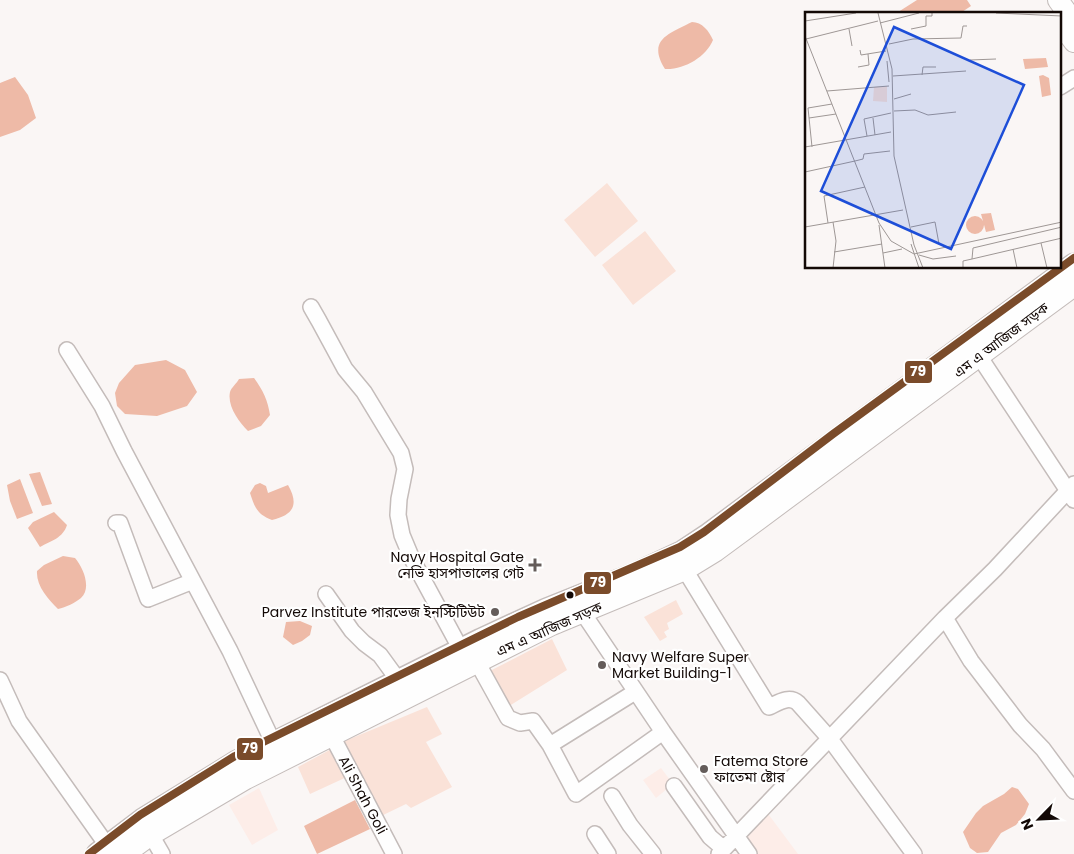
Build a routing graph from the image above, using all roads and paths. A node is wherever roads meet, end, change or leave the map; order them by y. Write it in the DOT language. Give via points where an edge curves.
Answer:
graph roads {
  1 [pos="1044,0"];
  2 [pos="1058,0"];
  3 [pos="1053,12"];
  4 [pos="1074,22"];
  5 [pos="1062,26"];
  6 [pos="1074,42"];
  7 [pos="1074,78"];
  8 [pos="1062,85"];
  9 [pos="1074,258"];
  10 [pos="1074,265"];
  11 [pos="1058,273"];
  12 [pos="1074,286"];
  13 [pos="310,307"];
  14 [pos="67,350"];
  15 [pos="979,356"];
  16 [pos="1072,491"];
  17 [pos="116,523"];
  18 [pos="685,570"];
  19 [pos="193,581"];
  20 [pos="326,594"];
  21 [pos="583,613"];
  22 [pos="945,618"];
  23 [pos="459,646"];
  24 [pos="477,662"];
  25 [pos="396,677"];
  26 [pos="0,680"];
  27 [pos="635,692"];
  28 [pos="663,732"];
  29 [pos="332,736"];
  30 [pos="271,738"];
  31 [pos="830,739"];
  32 [pos="550,745"];
  33 [pos="674,786"];
  34 [pos="1074,791"];
  35 [pos="612,796"];
  36 [pos="595,834"];
  37 [pos="151,836"];
  38 [pos="736,836"];
  39 [pos="106,850"];
  40 [pos="721,852"];
  41 [pos="89,854"];
  42 [pos="125,854"];
  43 [pos="162,854"];
  44 [pos="394,854"];
  45 [pos="608,854"];
  46 [pos="653,854"];
  47 [pos="749,854"];
  48 [pos="914,854"];
  1 -- 3 [label="main road"];
  2 -- 4 [label="main road"];
  5 -- 6 [label="main road"];
  7 -- 8 [label="street"];
  9 -- 11 [label="main road, এম এ আজিজ সড়ক"];
  10 -- 39 [label="highway" via="683,552 481,640 237,762 143,820"];
  11 -- 23 [label="main road, এম এ আজিজ সড়ক" via="680,547"];
  11 -- 39 [label="highway" via="734,530 687,561 549,620 244,773 150,829"];
  12 -- 15 [label="main road, এম এ আজিজ সড়ক"];
  13 -- 23 [label="street" via="345,369 364,392 401,453 406,469 398,499 402,535"];
  14 -- 19 [label="street" via="102,406"];
  15 -- 16 [label="street"];
  15 -- 18 [label="main road, এম এ আজিজ সড়ক" via="716,551"];
  16 -- 22 [label="street"];
  17 -- 19 [label="street" via="120,523 148,599"];
  18 -- 21 [label="main road, এম এ আজিজ সড়ক"];
  18 -- 31 [label="street" via="769,707 794,700"];
  19 -- 30 [label="street"];
  20 -- 25 [label="street" via="352,631 380,655"];
  21 -- 24 [label="main road, এম এ আজিজ সড়ক"];
  21 -- 27 [label="street"];
  22 -- 31 [label="street"];
  22 -- 34 [label="street" via="971,661 1020,725 1044,749"];
  23 -- 25 [label="main road, এম এ আজিজ সড়ক"];
  24 -- 29 [label="main road, এম এ আজিজ সড়ক"];
  24 -- 32 [label="street" via="508,718 520,723 533,721"];
  25 -- 30 [label="main road, এম এ আজিজ সড়ক"];
  26 -- 39 [label="street" via="19,721"];
  27 -- 28 [label="street"];
  27 -- 32 [label="street"];
  28 -- 32 [label="street" via="576,794"];
  28 -- 38 [label="street"];
  29 -- 37 [label="main road, এম এ আজিজ সড়ক" via="246,779"];
  29 -- 44 [label="street, Ali Shah Goli"];
  30 -- 39 [label="main road, এম এ আজিজ সড়ক" via="140,815"];
  31 -- 38 [label="street"];
  31 -- 48 [label="street"];
  33 -- 40 [label="street"];
  35 -- 46 [label="street"];
  36 -- 45 [label="street"];
  37 -- 42 [label="main road, এম এ আজিজ সড়ক"];
  37 -- 43 [label="street"];
  38 -- 40 [label="street"];
  38 -- 47 [label="street"];
  39 -- 41 [label="main road, এম এ আজিজ সড়ক"];
}
